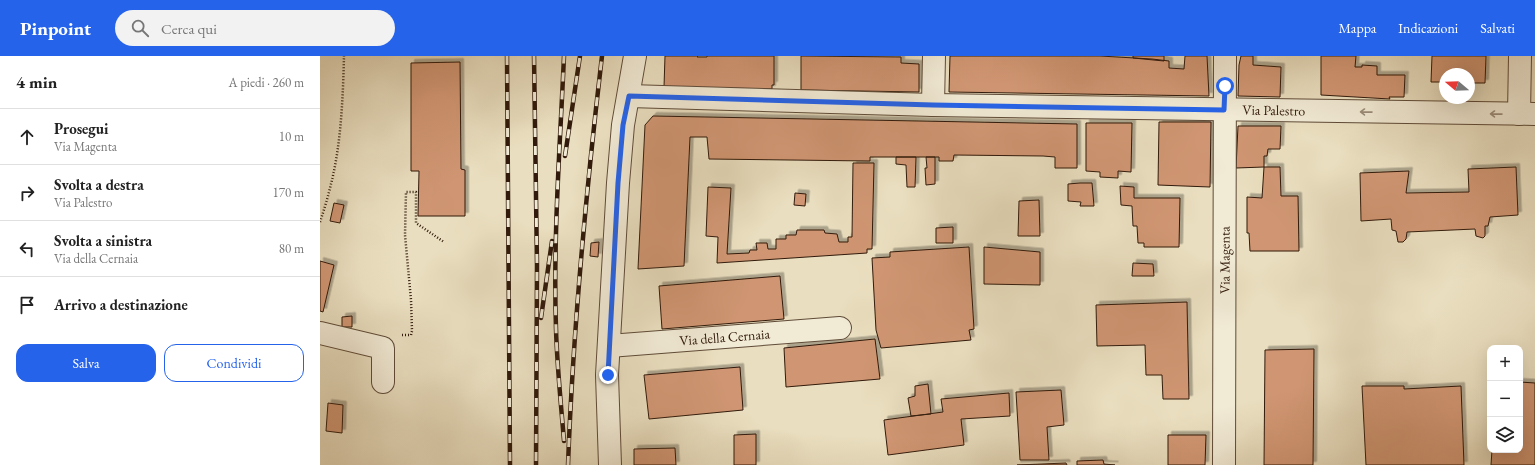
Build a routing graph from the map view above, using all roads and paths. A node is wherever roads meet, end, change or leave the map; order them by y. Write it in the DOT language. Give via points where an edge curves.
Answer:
graph roads {
  1 [pos="344,56"];
  2 [pos="635,56"];
  3 [pos="934,56"];
  4 [pos="1225,56"];
  5 [pos="1520,56"];
  6 [pos="629,96"];
  7 [pos="933,105"];
  8 [pos="1224,110"];
  9 [pos="1527,114"];
  10 [pos="320,222"];
  11 [pos="444,242"];
  12 [pos="840,328"];
  13 [pos="320,333"];
  14 [pos="397,335"];
  15 [pos="609,346"];
  16 [pos="383,382"];
  17 [pos="610,465"];
  18 [pos="1224,465"];
  1 -- 10 [label="path" via="338,139 331,183"];
  2 -- 6 [label="street"];
  3 -- 7 [label="street"];
  4 -- 8 [label="street, Via Magenta"];
  5 -- 9 [label="street"];
  6 -- 7 [label="street, Via Palestro"];
  6 -- 15 [label="street" via="623,125 618,183"];
  7 -- 8 [label="street, Via Palestro"];
  9 -- 8 [label="street, Via Palestro, one-way"];
  8 -- 18 [label="street, Via Magenta"];
  11 -- 14 [label="path" via="416,223 416,192 406,192 405,235 412,331 411,335"];
  12 -- 15 [label="street, Via della Cernaia"];
  13 -- 16 [label="street" via="383,348"];
  15 -- 17 [label="street"];
}
